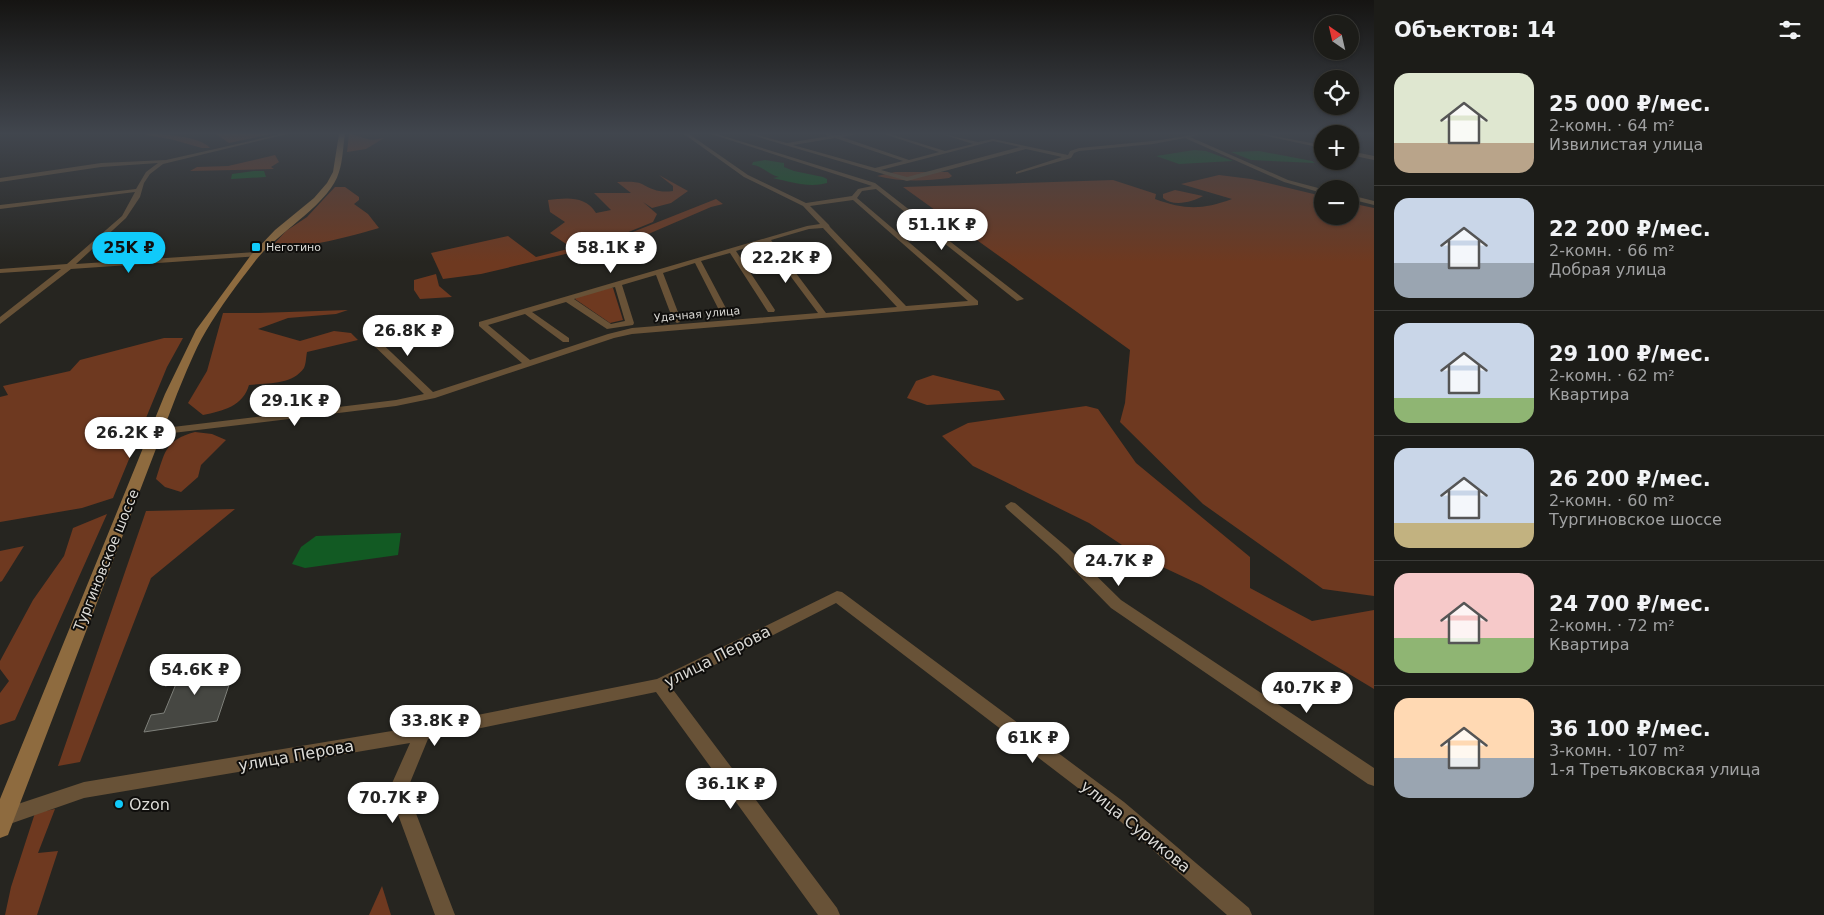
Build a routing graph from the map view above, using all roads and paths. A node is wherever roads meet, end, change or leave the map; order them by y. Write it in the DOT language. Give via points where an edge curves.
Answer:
graph roads {
  1 [pos="24,177"];
  2 [pos="146,177"];
  3 [pos="333,177"];
  4 [pos="747,177"];
  5 [pos="845,177"];
  6 [pos="895,177"];
  7 [pos="917,177"];
  8 [pos="1276,177"];
  9 [pos="0,180"];
  10 [pos="877,187"];
  11 [pos="1314,189"];
  12 [pos="139,190"];
  13 [pos="854,198"];
  14 [pos="1359,199"];
  15 [pos="1374,203"];
  16 [pos="805,205"];
  17 [pos="0,207"];
  18 [pos="826,226"];
  19 [pos="768,240"];
  20 [pos="732,250"];
  21 [pos="256,254"];
  22 [pos="697,260"];
  23 [pos="68,267"];
  24 [pos="0,271"];
  25 [pos="659,272"];
  26 [pos="618,284"];
  27 [pos="568,299"];
  28 [pos="1020,299"];
  29 [pos="904,309"];
  30 [pos="771,310"];
  31 [pos="526,311"];
  32 [pos="725,314"];
  33 [pos="823,316"];
  34 [pos="677,320"];
  35 [pos="0,321"];
  36 [pos="369,336"];
  37 [pos="566,340"];
  38 [pos="528,363"];
  39 [pos="430,396"];
  40 [pos="156,432"];
  41 [pos="1011,506"];
  42 [pos="837,596"];
  43 [pos="660,685"];
  44 [pos="422,733"];
  45 [pos="1374,778"];
  46 [pos="2,822"];
  47 [pos="445,915"];
  48 [pos="830,915"];
  49 [pos="1242,915"];
  1 -- 9 [label="street"];
  2 -- 12 [label="street"];
  3 -- 21 [label="main road, Тургиновское шоссе" via="326,190"];
  4 -- 16 [label="street"];
  5 -- 10 [label="street"];
  6 -- 7 [label="street"];
  8 -- 11 [label="street"];
  10 -- 13 [label="street" via="860,190"];
  10 -- 28 [label="street"];
  12 -- 17 [label="street"];
  12 -- 23 [label="street" via="124,216"];
  13 -- 16 [label="street"];
  13 -- 29 [label="street, Удачная улица" via="975,303"];
  14 -- 15 [label="street"];
  16 -- 18 [label="street"];
  18 -- 19 [label="street" via="809,227"];
  18 -- 29 [label="street"];
  19 -- 20 [label="street"];
  19 -- 33 [label="street"];
  20 -- 22 [label="street"];
  20 -- 30 [label="street"];
  21 -- 23 [label="street"];
  21 -- 40 [label="main road, Тургиновское шоссе" via="197,337"];
  22 -- 25 [label="street"];
  22 -- 32 [label="street"];
  23 -- 24 [label="street"];
  23 -- 35 [label="street"];
  25 -- 26 [label="street"];
  25 -- 34 [label="street"];
  26 -- 27 [label="street"];
  26 -- 27 [label="street" via="630,323 610,327"];
  27 -- 31 [label="street"];
  29 -- 33 [label="street, Удачная улица"];
  31 -- 37 [label="street"];
  31 -- 38 [label="street" via="482,325"];
  33 -- 38 [label="street, Удачная улица" via="632,331"];
  36 -- 39 [label="street"];
  38 -- 39 [label="street, Удачная улица"];
  39 -- 40 [label="street, Удачная улица" via="396,403"];
  40 -- 46 [label="main road, Тургиновское шоссе"];
  41 -- 45 [label="street" via="1063,551 1116,604"];
  42 -- 43 [label="street, улица Перова"];
  42 -- 49 [label="street, улица Сурикова" via="1118,808"];
  43 -- 44 [label="street, улица Перова"];
  43 -- 48 [label="street"];
  44 -- 46 [label="street, улица Перова" via="84,790"];
  44 -- 47 [label="street" via="398,790"];
}
